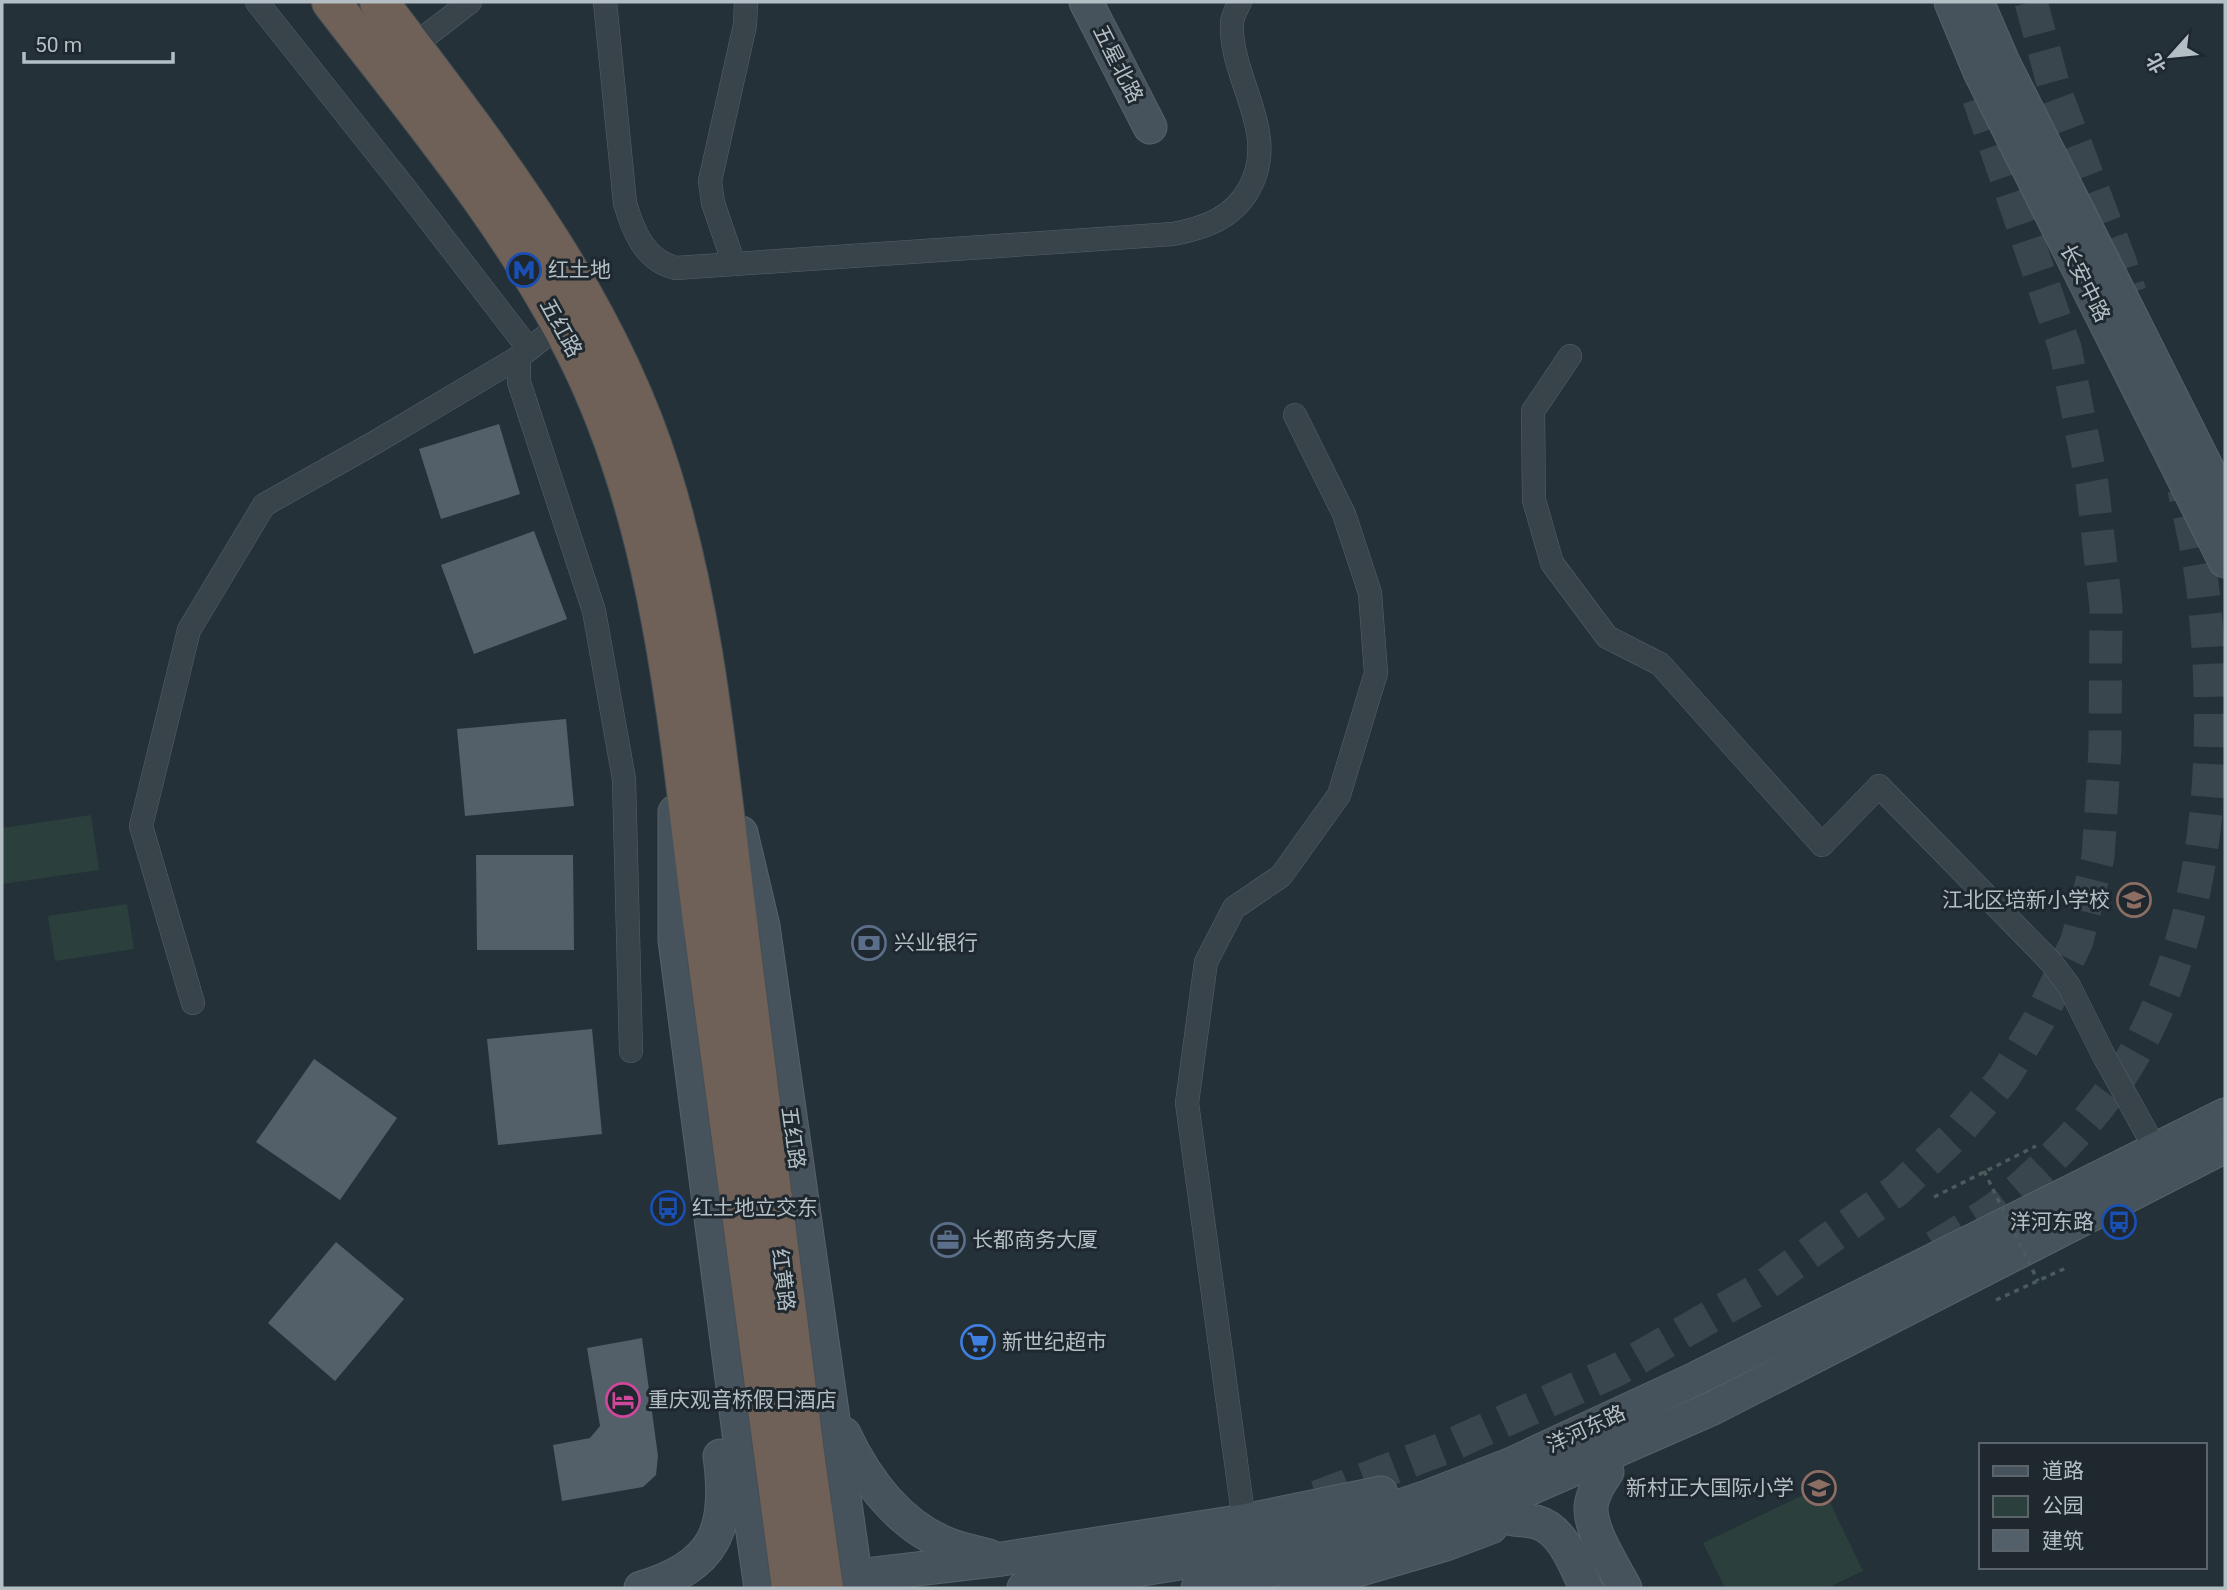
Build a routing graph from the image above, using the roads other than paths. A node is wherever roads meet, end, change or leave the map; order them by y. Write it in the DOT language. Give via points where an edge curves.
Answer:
graph roads {
  1 [pos="257,2"];
  2 [pos="331,2"];
  3 [pos="379,2"];
  4 [pos="470,2"];
  5 [pos="605,2"];
  6 [pos="746,2"];
  7 [pos="1086,2"];
  8 [pos="1240,2"];
  9 [pos="1951,2"];
  10 [pos="1977,2"];
  11 [pos="413,46"];
  12 [pos="1150,127"];
  13 [pos="734,264"];
  14 [pos="560,325"];
  15 [pos="524,353"];
  16 [pos="1570,356"];
  17 [pos="1295,415"];
  18 [pos="2225,504"];
  19 [pos="2225,561"];
  20 [pos="692,705"];
  21 [pos="722,933"];
  22 [pos="193,1003"];
  23 [pos="631,1051"];
  24 [pos="2225,1115"];
  25 [pos="2225,1146"];
  26 [pos="2156,1150"];
  27 [pos="720,1286"];
  28 [pos="1713,1408"];
  29 [pos="832,1409"];
  30 [pos="738,1422"];
  31 [pos="1512,1464"];
  32 [pos="1607,1472"];
  33 [pos="1513,1519"];
  34 [pos="1244,1521"];
  35 [pos="1002,1559"];
  36 [pos="1336,1581"];
  37 [pos="846,1585"];
  38 [pos="641,1588"];
  39 [pos="761,1588"];
  40 [pos="977,1588"];
  41 [pos="1024,1588"];
  42 [pos="1198,1588"];
  43 [pos="1296,1588"];
  44 [pos="1586,1588"];
  45 [pos="1625,1588"];
  1 -- 15 [label="street" via="396,176"];
  2 -- 14 [label="highway, 五红路" via="506,236"];
  3 -- 11 [label="highway, 五红路"];
  4 -- 11 [label="street"];
  5 -- 13 [label="street" via="625,203 635,232 663,265"];
  6 -- 13 [label="street" via="745,25 710,181"];
  7 -- 12 [label="main road, 五星北路"];
  8 -- 13 [label="street" via="1232,19 1234,42 1260,139 1260,161 1245,195 1217,221 1173,234"];
  9 -- 19 [label="main road, 长安中路" via="1980,72"];
  10 -- 18 [label="main road, 长安中路" via="2009,75"];
  11 -- 20 [label="highway, 五红路" via="535,215 607,338 660,468 696,603"];
  14 -- 15 [label="street"];
  14 -- 20 [label="highway, 五红路" via="577,355 629,490 660,615"];
  15 -- 22 [label="street" via="264,505 189,630 141,826"];
  15 -- 23 [label="street" via="519,382 594,611 621,766"];
  16 -- 26 [label="street" via="1533,411 1534,500 1552,563 1607,637 1660,664 1822,845 1879,786 2051,961 2069,986"];
  17 -- 34 [label="street" via="1344,514 1370,593 1376,673 1339,795 1281,876 1234,908 1206,962 1187,1103"];
  20 -- 21 [label="highway, 五红路"];
  20 -- 27 [label="main road, 五红路" via="675,940"];
  20 -- 29 [label="main road, 五红路" via="763,926"];
  21 -- 37 [label="highway, 红黄路, bridge" via="805,1453"];
  21 -- 39 [label="highway, 红黄路, bridge"];
  24 -- 26 [label="main road, 洋河东路"];
  25 -- 28 [label="main road, 洋河东路"];
  26 -- 31 [label="main road, 洋河东路" via="1697,1378"];
  27 -- 30 [label="main road, 五红路"];
  27 -- 38 [label="main road" via="713,1397 725,1491 722,1519 714,1540 697,1560 673,1576"];
  28 -- 32 [label="main road"];
  28 -- 42 [label="main road, 洋河东路" via="1524,1491 1435,1524"];
  29 -- 30 [label="main road" via="820,1425 788,1440 756,1436"];
  29 -- 35 [label="main road" via="856,1461 895,1509 950,1545"];
  29 -- 37 [label="main road, 五红路"];
  30 -- 39 [label="main road, 五红路"];
  31 -- 34 [label="main road"];
  31 -- 41 [label="main road, 洋河东路" via="1314,1535"];
  32 -- 33 [label="main road"];
  32 -- 45 [label="main road" via="1591,1507 1595,1529"];
  33 -- 36 [label="main road"];
  33 -- 44 [label="main road" via="1538,1522 1552,1531"];
  34 -- 35 [label="main road"];
  35 -- 37 [label="main road"];
  35 -- 40 [label="main road" via="983,1575"];
  36 -- 43 [label="main road"];
  37 -- 39 [label="main road"];
}
